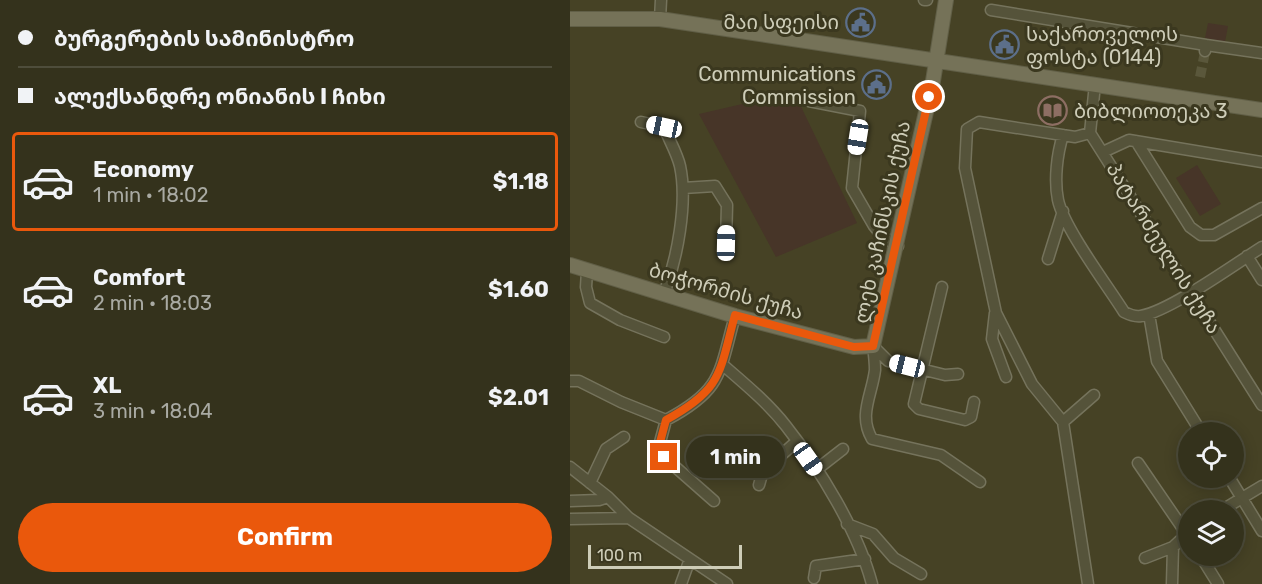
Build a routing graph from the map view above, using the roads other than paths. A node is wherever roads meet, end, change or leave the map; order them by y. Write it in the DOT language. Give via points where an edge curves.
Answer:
graph roads {
  1 [pos="661,0"];
  2 [pos="946,0"];
  3 [pos="991,10"];
  4 [pos="570,19"];
  5 [pos="660,19"];
  6 [pos="1262,53"];
  7 [pos="936,60"];
  8 [pos="1095,84"];
  9 [pos="809,101"];
  10 [pos="1262,110"];
  11 [pos="641,122"];
  12 [pos="1090,133"];
  13 [pos="1063,135"];
  14 [pos="1136,141"];
  15 [pos="1103,152"];
  16 [pos="1262,162"];
  17 [pos="683,188"];
  18 [pos="1262,208"];
  19 [pos="1063,211"];
  20 [pos="726,243"];
  21 [pos="898,246"];
  22 [pos="1262,247"];
  23 [pos="1247,256"];
  24 [pos="1048,259"];
  25 [pos="570,265"];
  26 [pos="587,271"];
  27 [pos="1262,280"];
  28 [pos="942,287"];
  29 [pos="1192,291"];
  30 [pos="664,294"];
  31 [pos="996,313"];
  32 [pos="1149,314"];
  33 [pos="735,315"];
  34 [pos="664,337"];
  35 [pos="873,346"];
  36 [pos="723,365"];
  37 [pos="921,369"];
  38 [pos="958,374"];
  39 [pos="1006,377"];
  40 [pos="570,381"];
  41 [pos="1094,395"];
  42 [pos="974,402"];
  43 [pos="1262,405"];
  44 [pos="666,420"];
  45 [pos="1195,422"];
  46 [pos="1063,427"];
  47 [pos="624,438"];
  48 [pos="796,442"];
  49 [pos="843,449"];
  50 [pos="1138,463"];
  51 [pos="570,467"];
  52 [pos="816,470"];
  53 [pos="590,483"];
  54 [pos="980,483"];
  55 [pos="759,485"];
  56 [pos="1262,486"];
  57 [pos="1236,488"];
  58 [pos="608,496"];
  59 [pos="1242,498"];
  60 [pos="1239,500"];
  61 [pos="570,501"];
  62 [pos="714,501"];
  63 [pos="629,518"];
  64 [pos="570,519"];
  65 [pos="1178,521"];
  66 [pos="847,524"];
  67 [pos="1262,531"];
  68 [pos="1178,542"];
  69 [pos="1173,547"];
  70 [pos="1145,558"];
  71 [pos="690,559"];
  72 [pos="865,559"];
  73 [pos="1207,566"];
  74 [pos="921,574"];
  75 [pos="814,578"];
  76 [pos="681,584"];
  77 [pos="727,584"];
  78 [pos="872,584"];
  79 [pos="1088,584"];
  80 [pos="1172,584"];
  81 [pos="1218,584"];
  1 -- 5 [label="street"];
  2 -- 7 [label="main road, ლეხ კაჩინსკის ქუჩა"];
  3 -- 6 [label="street" via="1206,49"];
  4 -- 5 [label="main road"];
  5 -- 7 [label="main road"];
  7 -- 8 [label="main road"];
  7 -- 21 [label="main road, ლეხ კაჩინსკის ქუჩა"];
  8 -- 10 [label="main road"];
  8 -- 12 [label="street"];
  9 -- 21 [label="street" via="860,111 852,188 874,226"];
  11 -- 17 [label="street" via="664,127 680,165"];
  12 -- 13 [label="street"];
  12 -- 15 [label="street, პატარძეულის ქუჩა"];
  13 -- 19 [label="street" via="1058,200"];
  13 -- 31 [label="street" via="979,122 967,129 965,168"];
  14 -- 15 [label="street" via="1123,141"];
  14 -- 16 [label="street"];
  14 -- 18 [label="street" via="1190,226 1201,235 1214,235"];
  15 -- 29 [label="street, პატარძეულის ქუჩა"];
  17 -- 20 [label="street" via="715,186 727,205"];
  17 -- 30 [label="street" via="676,252"];
  19 -- 24 [label="street"];
  19 -- 32 [label="street" via="1124,312"];
  21 -- 35 [label="main road, ლეხ კაჩინსკის ქუჩა"];
  22 -- 23 [label="street"];
  23 -- 27 [label="street"];
  23 -- 29 [label="street"];
  25 -- 26 [label="main road, ბოჭორმის ქუჩა"];
  26 -- 30 [label="main road, ბოჭორმის ქუჩა"];
  26 -- 34 [label="street" via="590,303 620,321"];
  28 -- 37 [label="street"];
  29 -- 32 [label="street"];
  29 -- 43 [label="street, პატარძეულის ქუჩა"];
  30 -- 33 [label="main road, ბოჭორმის ქუჩა"];
  31 -- 39 [label="street" via="992,339"];
  31 -- 46 [label="street" via="1032,384"];
  32 -- 45 [label="street" via="1157,361"];
  33 -- 35 [label="main road, ბოჭორმის ქუჩა" via="854,347"];
  33 -- 36 [label="street"];
  35 -- 37 [label="street" via="888,361"];
  35 -- 54 [label="street" via="875,369 865,414 866,429 872,439 941,455"];
  36 -- 44 [label="street" via="717,379 693,405"];
  36 -- 48 [label="street" via="787,426"];
  37 -- 38 [label="street"];
  37 -- 42 [label="street" via="914,395 919,410 965,420 971,417"];
  40 -- 44 [label="street" via="579,381"];
  41 -- 46 [label="street"];
  44 -- 62 [label="street" via="659,446 664,457"];
  46 -- 79 [label="street"];
  47 -- 53 [label="street" via="606,449"];
  48 -- 52 [label="street"];
  48 -- 55 [label="street" via="763,471"];
  49 -- 52 [label="street"];
  50 -- 65 [label="street"];
  51 -- 53 [label="street"];
  52 -- 66 [label="street"];
  53 -- 58 [label="street"];
  56 -- 59 [label="street"];
  57 -- 59 [label="street"];
  58 -- 61 [label="street"];
  58 -- 63 [label="street"];
  59 -- 60 [label="street"];
  59 -- 67 [label="street"];
  63 -- 64 [label="street"];
  63 -- 71 [label="street"];
  66 -- 72 [label="street"];
  66 -- 74 [label="street" via="873,534 894,558"];
  68 -- 69 [label="street"];
  69 -- 70 [label="street"];
  69 -- 80 [label="street"];
  71 -- 76 [label="street"];
  71 -- 77 [label="street"];
  72 -- 75 [label="street" via="816,566"];
  72 -- 78 [label="street"];
  73 -- 81 [label="street"];
}
